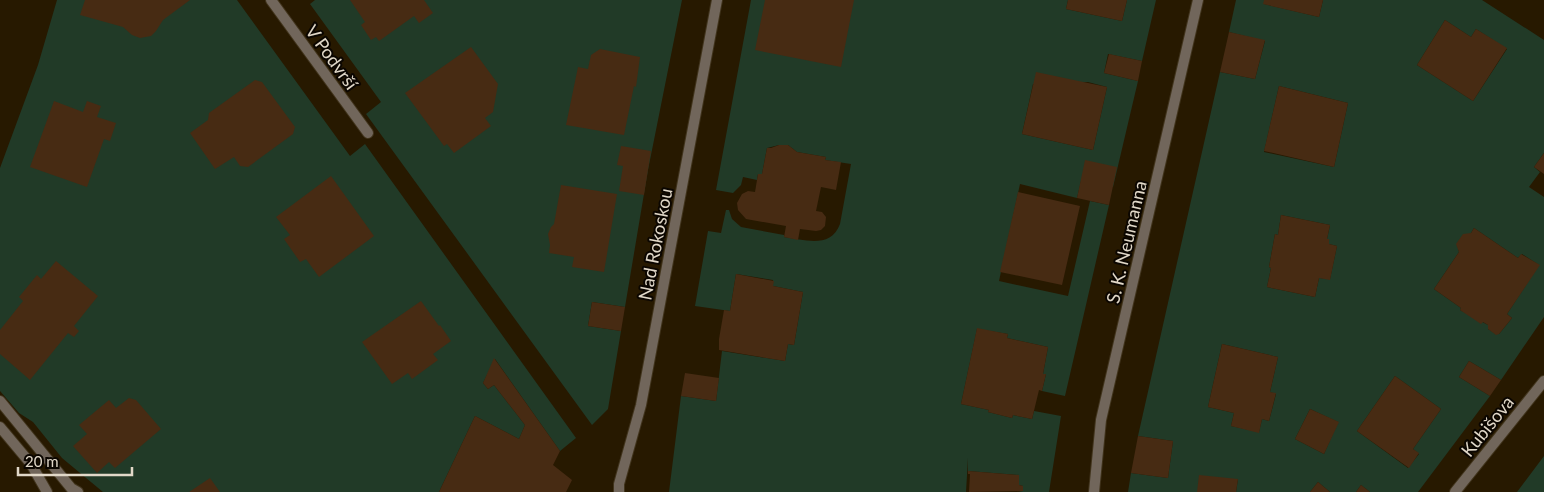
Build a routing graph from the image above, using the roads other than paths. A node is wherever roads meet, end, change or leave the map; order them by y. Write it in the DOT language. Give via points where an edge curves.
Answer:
graph roads {
  1 [pos="271,0"];
  2 [pos="717,0"];
  3 [pos="1198,0"];
  4 [pos="368,133"];
  5 [pos="1544,381"];
  6 [pos="0,401"];
  7 [pos="0,427"];
  8 [pos="617,489"];
  9 [pos="48,492"];
  10 [pos="78,492"];
  11 [pos="1094,492"];
  12 [pos="1455,492"];
  1 -- 4 [label="street, V Podvrší"];
  2 -- 8 [label="street, Nad Rokoskou" via="641,404"];
  3 -- 11 [label="street, S. K. Neumanna" via="1101,420"];
  5 -- 12 [label="street, Kubišova"];
  6 -- 10 [label="street" via="71,488"];
  7 -- 9 [label="street" via="31,464"];
}
